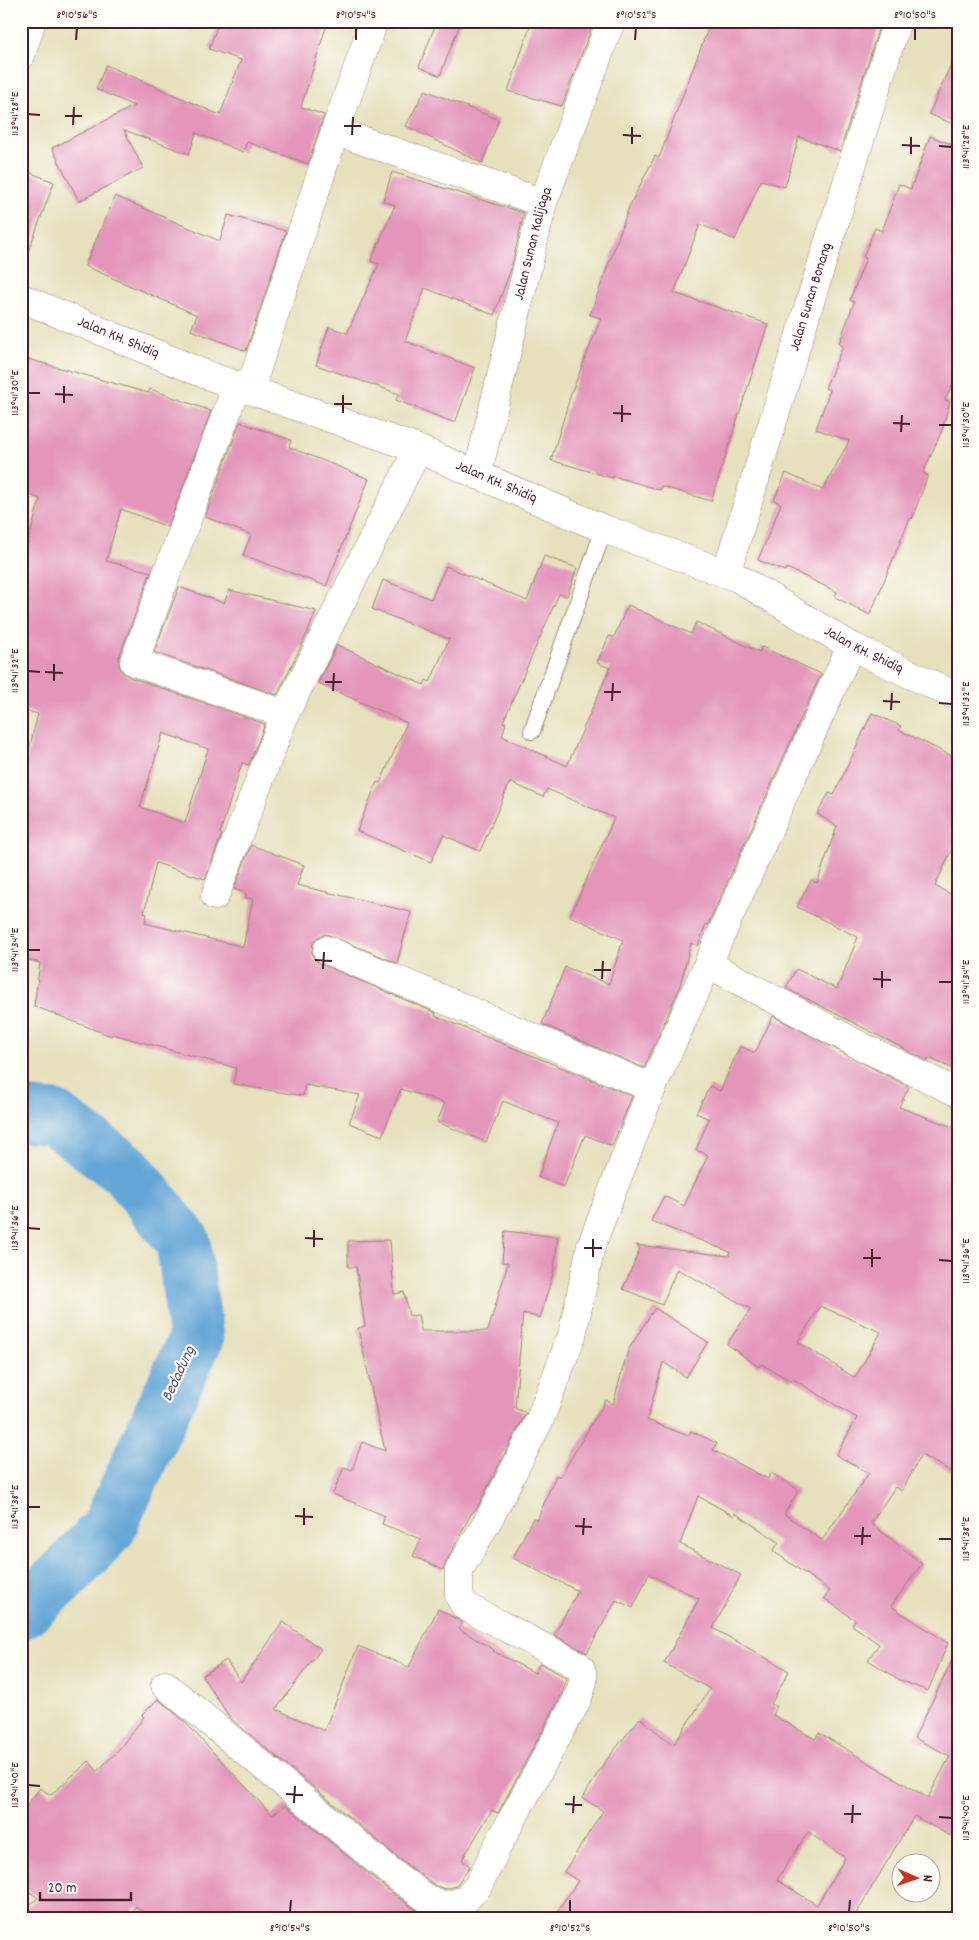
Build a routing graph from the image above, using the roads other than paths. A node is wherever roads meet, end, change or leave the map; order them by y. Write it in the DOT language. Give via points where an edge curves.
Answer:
graph roads {
  1 [pos="32,21"];
  2 [pos="374,21"];
  3 [pos="611,21"];
  4 [pos="897,21"];
  5 [pos="21,55"];
  6 [pos="335,131"];
  7 [pos="543,203"];
  8 [pos="21,298"];
  9 [pos="244,387"];
  10 [pos="418,449"];
  11 [pos="477,474"];
  12 [pos="604,529"];
  13 [pos="726,573"];
  14 [pos="851,646"];
  15 [pos="958,697"];
  16 [pos="285,714"];
  17 [pos="532,731"];
  18 [pos="216,896"];
  19 [pos="327,950"];
  20 [pos="708,964"];
  21 [pos="652,1088"];
  22 [pos="958,1093"];
  23 [pos="165,1685"];
  24 [pos="453,1912"];
  1 -- 5 [label="street"];
  2 -- 6 [label="street"];
  3 -- 7 [label="street, Jalan Sunan Kalijaga"];
  4 -- 13 [label="street, Jalan Sunan Bonang"];
  6 -- 7 [label="street"];
  6 -- 9 [label="street"];
  7 -- 11 [label="street, Jalan Sunan Kalijaga"];
  8 -- 9 [label="street, Jalan KH. Shidiq" via="207,375"];
  9 -- 10 [label="street, Jalan KH. Shidiq"];
  9 -- 16 [label="street" via="134,662"];
  10 -- 11 [label="street, Jalan KH. Shidiq"];
  10 -- 16 [label="street"];
  11 -- 12 [label="street, Jalan KH. Shidiq"];
  12 -- 13 [label="street, Jalan KH. Shidiq"];
  12 -- 17 [label="lane"];
  13 -- 14 [label="street, Jalan KH. Shidiq"];
  14 -- 15 [label="street, Jalan KH. Shidiq"];
  14 -- 20 [label="street"];
  16 -- 18 [label="street"];
  19 -- 21 [label="street"];
  20 -- 21 [label="street"];
  20 -- 22 [label="street" via="861,1046"];
  21 -- 24 [label="street" via="591,1246 572,1336 540,1418 491,1515 458,1570 459,1596 465,1606 579,1666 583,1672 583,1684 478,1886 466,1899 454,1904"];
  23 -- 24 [label="street" via="396,1876 429,1900"];
}
